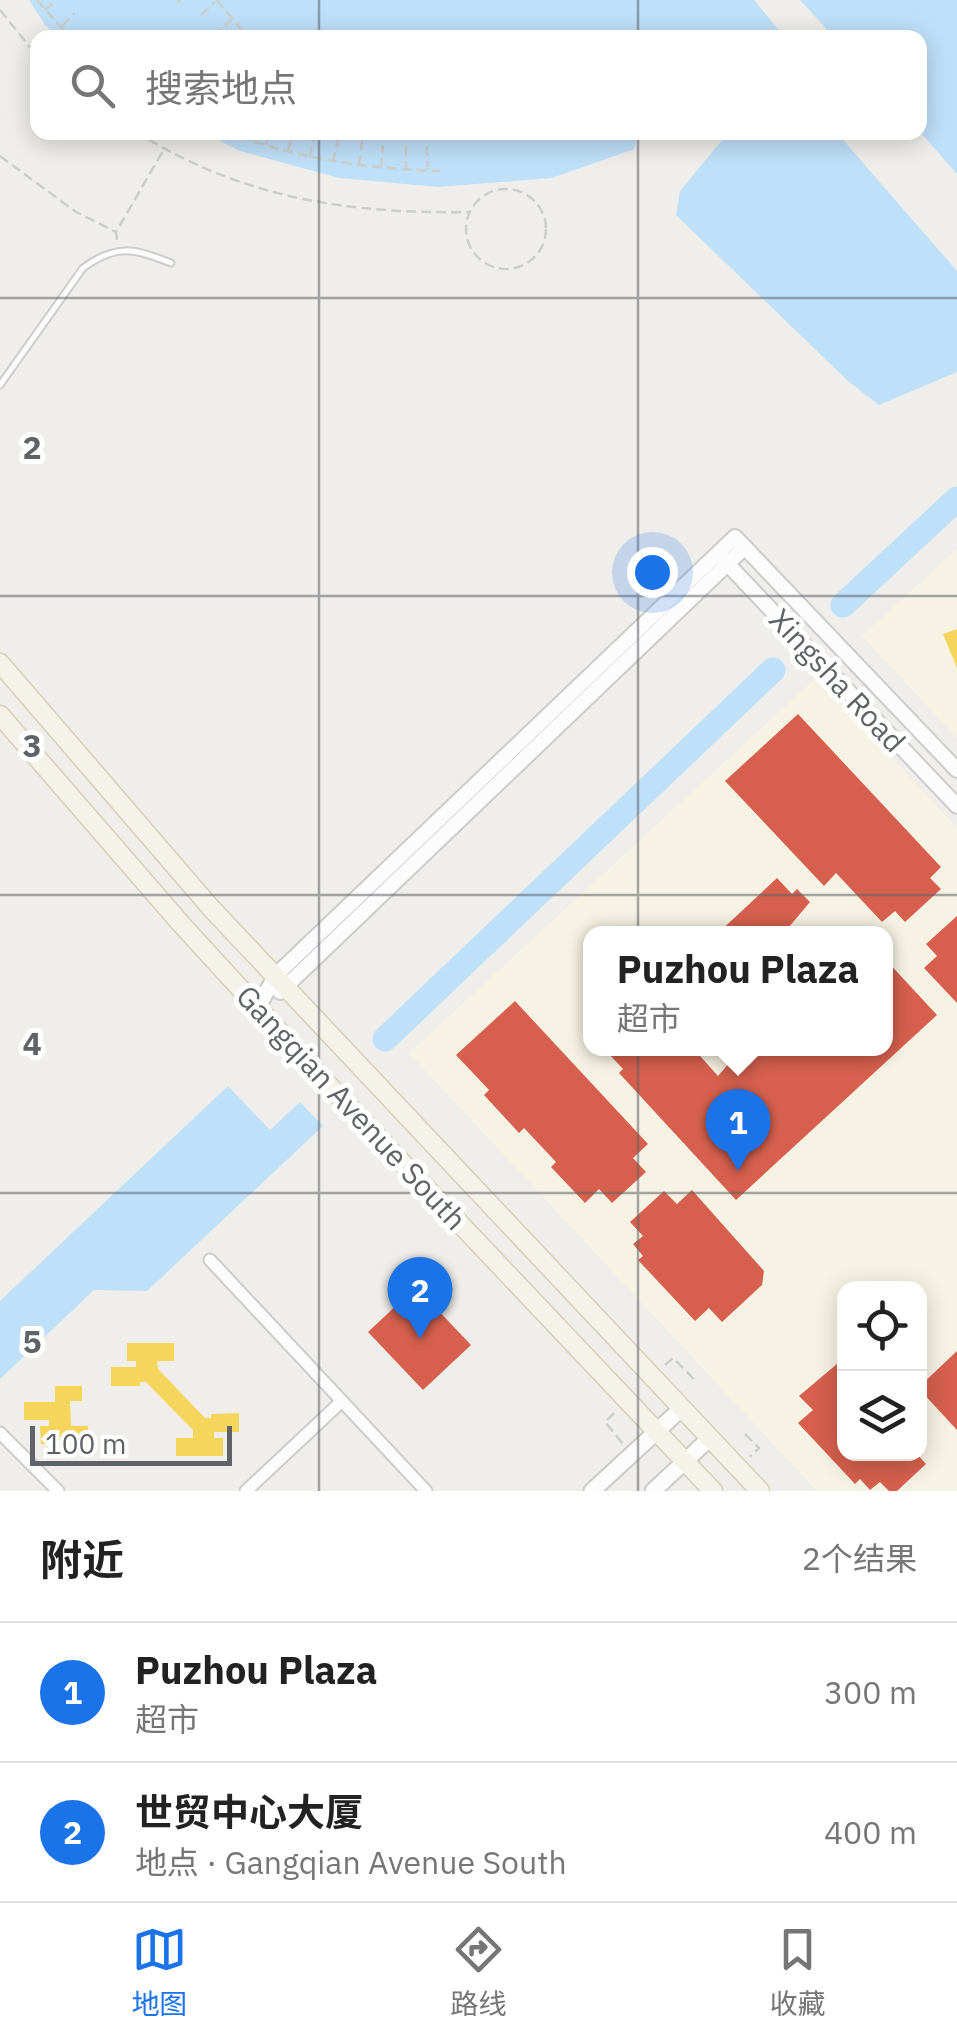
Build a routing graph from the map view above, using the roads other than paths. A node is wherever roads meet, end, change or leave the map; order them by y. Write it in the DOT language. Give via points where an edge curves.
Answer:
graph roads {
  1 [pos="170,263"];
  2 [pos="0,386"];
  3 [pos="723,559"];
  4 [pos="0,663"];
  5 [pos="0,715"];
  6 [pos="957,770"];
  7 [pos="957,806"];
  8 [pos="280,982"];
  9 [pos="258,1008"];
  10 [pos="210,1260"];
  11 [pos="342,1401"];
  12 [pos="682,1408"];
  13 [pos="657,1431"];
  14 [pos="0,1433"];
  15 [pos="710,1438"];
  16 [pos="685,1461"];
  17 [pos="58,1491"];
  18 [pos="246,1491"];
  19 [pos="426,1491"];
  20 [pos="592,1491"];
  21 [pos="652,1491"];
  22 [pos="714,1491"];
  23 [pos="760,1491"];
  1 -- 2 [label="lane" via="118,250 82,268"];
  3 -- 6 [label="street, Xingsha Road" via="740,542"];
  3 -- 7 [label="street, Xingsha Road"];
  3 -- 8 [label="street"];
  4 -- 8 [label="main road, Gangqian Avenue South"];
  5 -- 9 [label="main road, Gangqian Avenue South"];
  8 -- 9 [label="street"];
  8 -- 12 [label="main road, Gangqian Avenue South"];
  9 -- 13 [label="main road, Gangqian Avenue South"];
  10 -- 11 [label="street"];
  11 -- 18 [label="street"];
  11 -- 19 [label="street"];
  12 -- 13 [label="main road"];
  12 -- 15 [label="main road, Gangqian Avenue South"];
  13 -- 16 [label="main road, Gangqian Avenue South"];
  13 -- 20 [label="main road"];
  14 -- 17 [label="street"];
  15 -- 16 [label="main road"];
  15 -- 23 [label="main road, Gangqian Avenue South"];
  16 -- 21 [label="main road"];
  16 -- 22 [label="main road, Gangqian Avenue South"];
}
